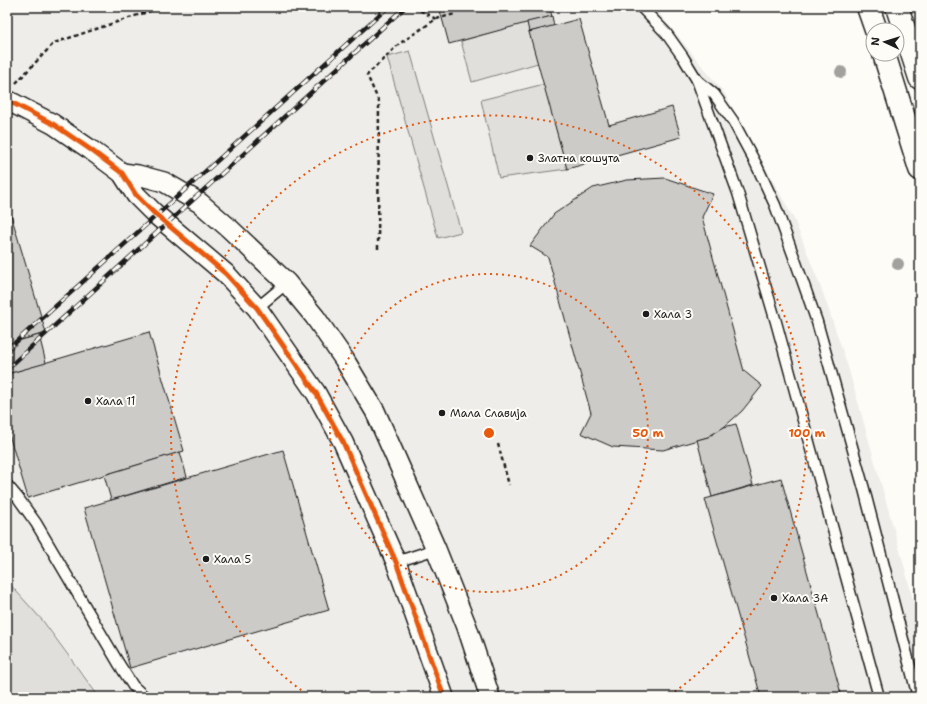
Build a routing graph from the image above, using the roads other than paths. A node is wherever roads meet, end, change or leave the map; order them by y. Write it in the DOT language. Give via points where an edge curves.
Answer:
graph roads {
  1 [pos="641,7"];
  2 [pos="868,7"];
  3 [pos="897,7"];
  4 [pos="873,22"];
  5 [pos="886,62"];
  6 [pos="920,78"];
  7 [pos="697,80"];
  8 [pos="10,93"];
  9 [pos="920,170"];
  10 [pos="122,173"];
  11 [pos="287,283"];
  12 [pos="257,308"];
  13 [pos="7,485"];
  14 [pos="436,549"];
  15 [pos="396,562"];
  16 [pos="145,697"];
  17 [pos="444,697"];
  18 [pos="490,697"];
  19 [pos="879,697"];
  20 [pos="918,697"];
  1 -- 7 [label="lane" via="666,34"];
  2 -- 4 [label="main road"];
  3 -- 6 [label="main road"];
  5 -- 9 [label="main road"];
  7 -- 19 [label="lane" via="738,193"];
  7 -- 20 [label="lane" via="714,94 733,121 775,205 794,257 817,322"];
  8 -- 10 [label="street"];
  10 -- 11 [label="street" via="164,182 200,203"];
  10 -- 12 [label="street" via="136,195 226,274"];
  11 -- 12 [label="lane"];
  11 -- 14 [label="street" via="344,359 375,411"];
  12 -- 15 [label="street" via="316,393 343,442"];
  13 -- 16 [label="lane" via="36,523 133,686"];
  14 -- 15 [label="lane"];
  14 -- 18 [label="street" via="467,627"];
  15 -- 17 [label="street"];
}
